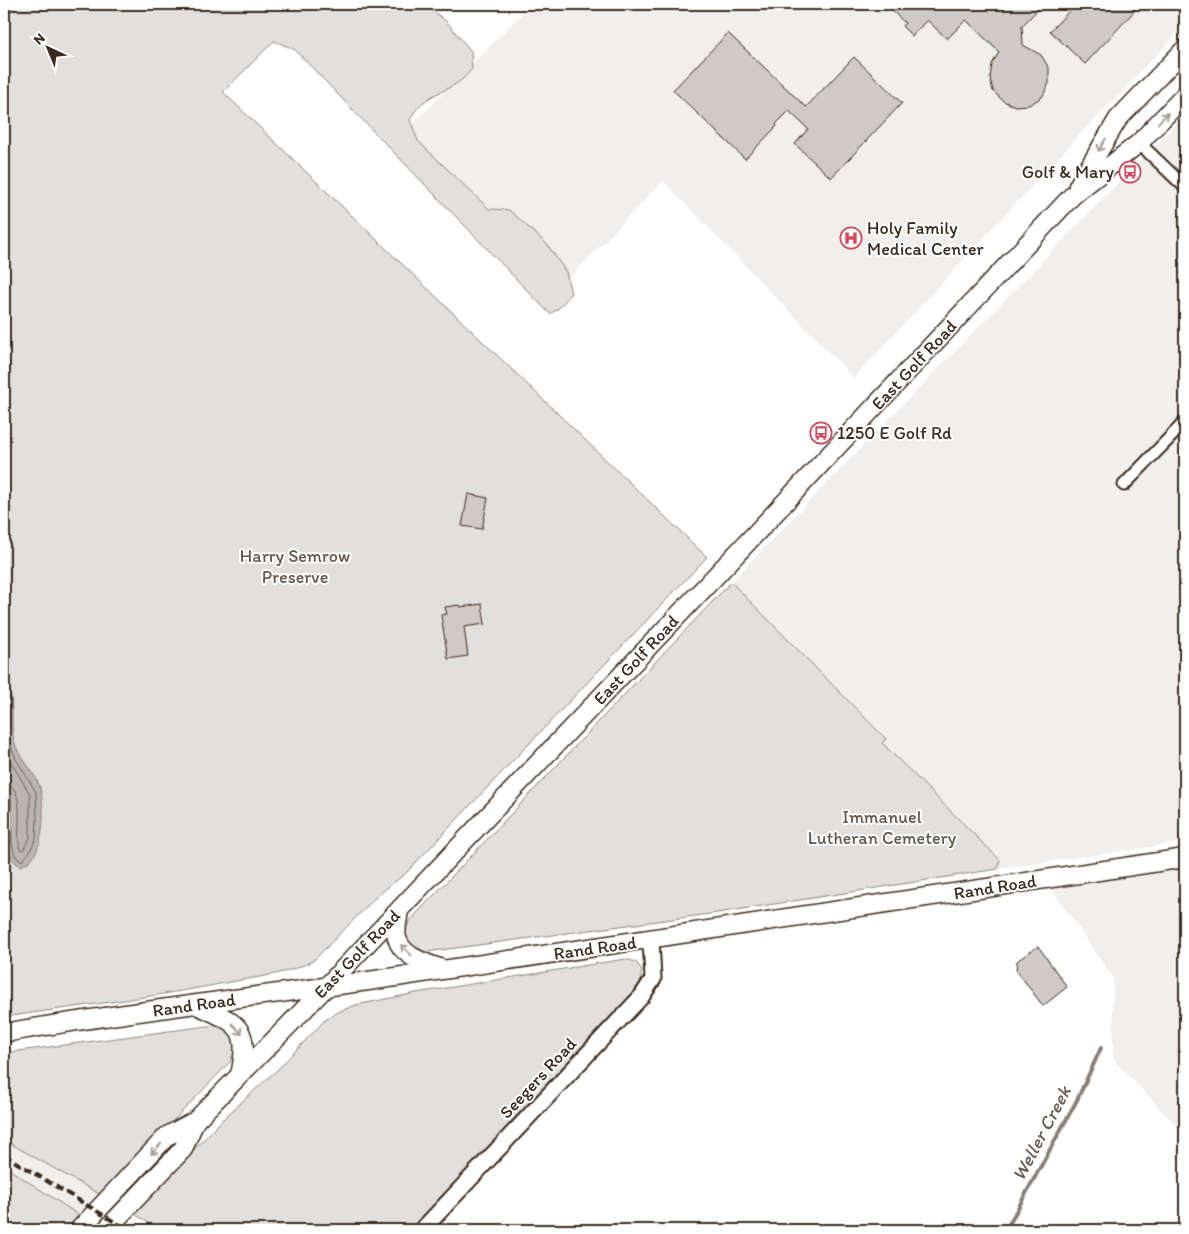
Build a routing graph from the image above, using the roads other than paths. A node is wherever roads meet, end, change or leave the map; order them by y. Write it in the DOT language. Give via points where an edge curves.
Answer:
graph roads {
  1 [pos="1185,48"];
  2 [pos="1185,95"];
  3 [pos="1139,143"];
  4 [pos="1185,187"];
  5 [pos="1072,195"];
  6 [pos="1185,422"];
  7 [pos="1124,485"];
  8 [pos="1185,858"];
  9 [pos="399,910"];
  10 [pos="652,939"];
  11 [pos="445,969"];
  12 [pos="326,987"];
  13 [pos="196,1005"];
  14 [pos="4,1033"];
  15 [pos="240,1075"];
  16 [pos="195,1121"];
  17 [pos="79,1230"];
  18 [pos="106,1230"];
  19 [pos="422,1230"];
  1 -- 5 [label="main road, East Golf Road, one-way" via="1118,119"];
  3 -- 2 [label="main road, East Golf Road, one-way"];
  3 -- 4 [label="street"];
  3 -- 5 [label="main road, East Golf Road"];
  5 -- 9 [label="main road, East Golf Road"];
  6 -- 7 [label="street"];
  8 -- 10 [label="main road, Rand Road"];
  11 -- 9 [label="main road, one-way" via="421,962 402,948 397,938"];
  9 -- 12 [label="main road, East Golf Road"];
  10 -- 11 [label="main road, Rand Road"];
  10 -- 19 [label="street, Seegers Road" via="653,979 642,996"];
  11 -- 12 [label="main road, Rand Road"];
  12 -- 13 [label="main road, Rand Road"];
  12 -- 15 [label="main road, East Golf Road"];
  13 -- 14 [label="main road, Rand Road"];
  13 -- 15 [label="main road, one-way" via="240,1030 244,1037"];
  15 -- 16 [label="main road, East Golf Road"];
  16 -- 17 [label="main road, East Golf Road, one-way" via="167,1136"];
  16 -- 18 [label="main road, East Golf Road" via="183,1149"];
}
